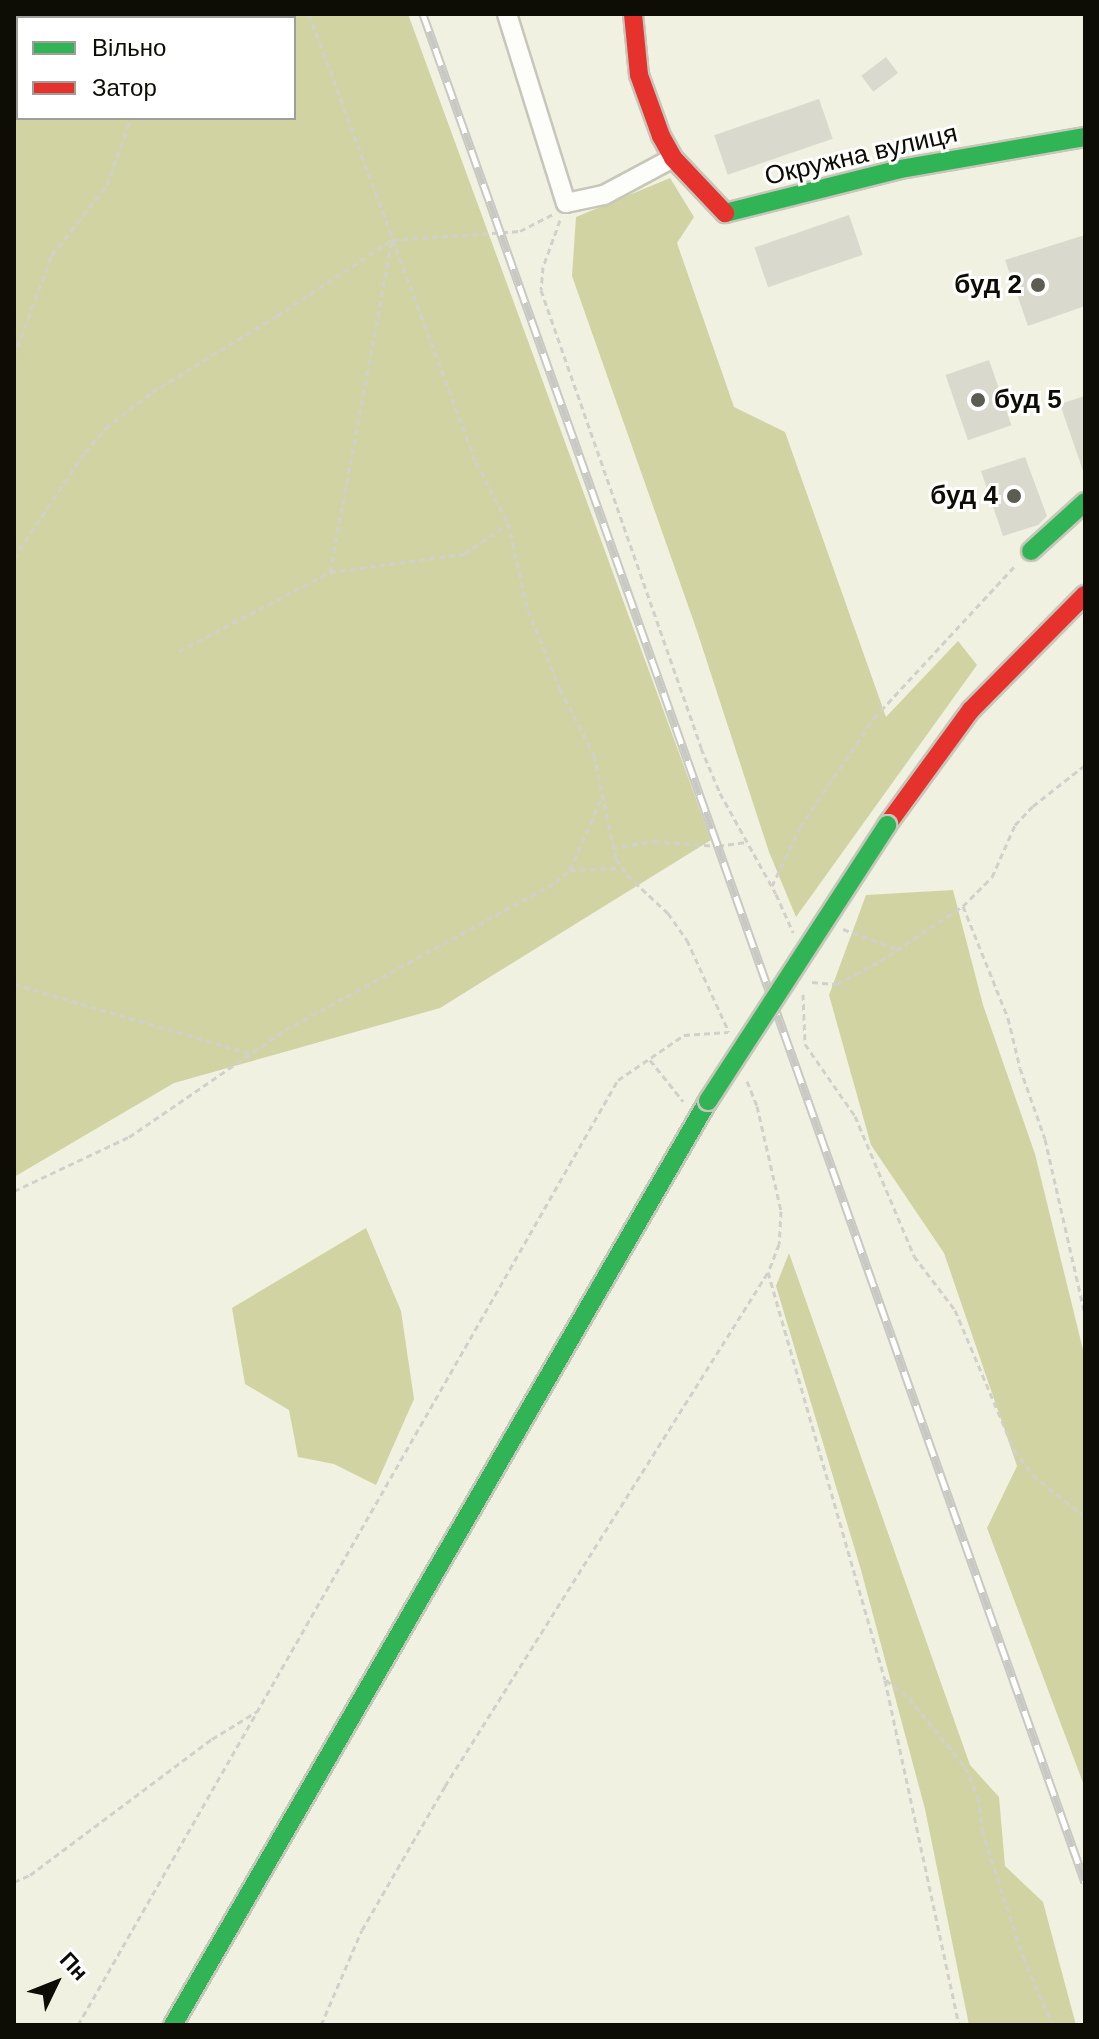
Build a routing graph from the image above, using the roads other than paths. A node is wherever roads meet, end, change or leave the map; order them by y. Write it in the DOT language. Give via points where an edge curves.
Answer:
graph roads {
  1 [pos="507,14"];
  2 [pos="633,14"];
  3 [pos="1085,137"];
  4 [pos="673,158"];
  5 [pos="1085,502"];
  6 [pos="1031,551"];
  7 [pos="1085,595"];
  8 [pos="173,2025"];
  1 -- 4 [label="street" via="566,203 604,195"];
  2 -- 4 [label="main road" via="639,75"];
  3 -- 4 [label="main road, Окружна вулиця" via="900,169 727,215"];
  5 -- 6 [label="main road"];
  7 -- 8 [label="main road, bridge" via="971,710 887,825 708,1101"];
}
